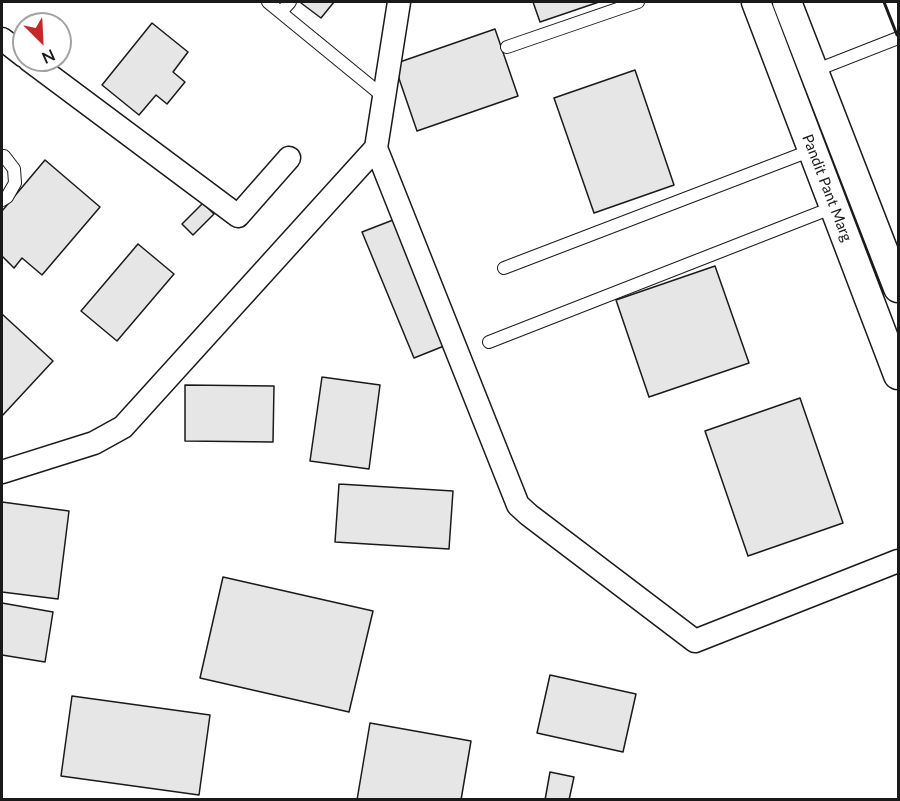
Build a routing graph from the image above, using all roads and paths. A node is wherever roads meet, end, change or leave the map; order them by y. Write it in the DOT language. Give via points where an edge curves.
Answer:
graph roads {
  1 [pos="268,2"];
  2 [pos="290,2"];
  3 [pos="399,2"];
  4 [pos="638,2"];
  5 [pos="756,2"];
  6 [pos="787,2"];
  7 [pos="281,12"];
  8 [pos="898,38"];
  9 [pos="507,47"];
  10 [pos="814,71"];
  11 [pos="45,72"];
  12 [pos="384,97"];
  13 [pos="376,148"];
  14 [pos="812,150"];
  15 [pos="2,156"];
  16 [pos="289,158"];
  17 [pos="2,200"];
  18 [pos="834,207"];
  19 [pos="504,268"];
  20 [pos="898,288"];
  21 [pos="489,342"];
  22 [pos="898,375"];
  23 [pos="2,472"];
  24 [pos="898,561"];
  1 -- 7 [label="lane"];
  2 -- 7 [label="lane"];
  3 -- 12 [label="street"];
  4 -- 9 [label="lane"];
  5 -- 14 [label="street, Pandit Pant Marg"];
  6 -- 10 [label="street, Pandit Pant Marg"];
  7 -- 12 [label="lane"];
  8 -- 10 [label="lane"];
  10 -- 20 [label="street, Pandit Pant Marg"];
  11 -- 16 [label="street" via="238,216"];
  12 -- 13 [label="street"];
  13 -- 23 [label="street" via="123,428 94,443"];
  13 -- 24 [label="street" via="512,492 529,515 695,641"];
  14 -- 18 [label="street, Pandit Pant Marg"];
  14 -- 19 [label="lane"];
  15 -- 17 [label="lane" via="14,169 15,183"];
  18 -- 21 [label="lane"];
  18 -- 22 [label="street, Pandit Pant Marg"];
}
